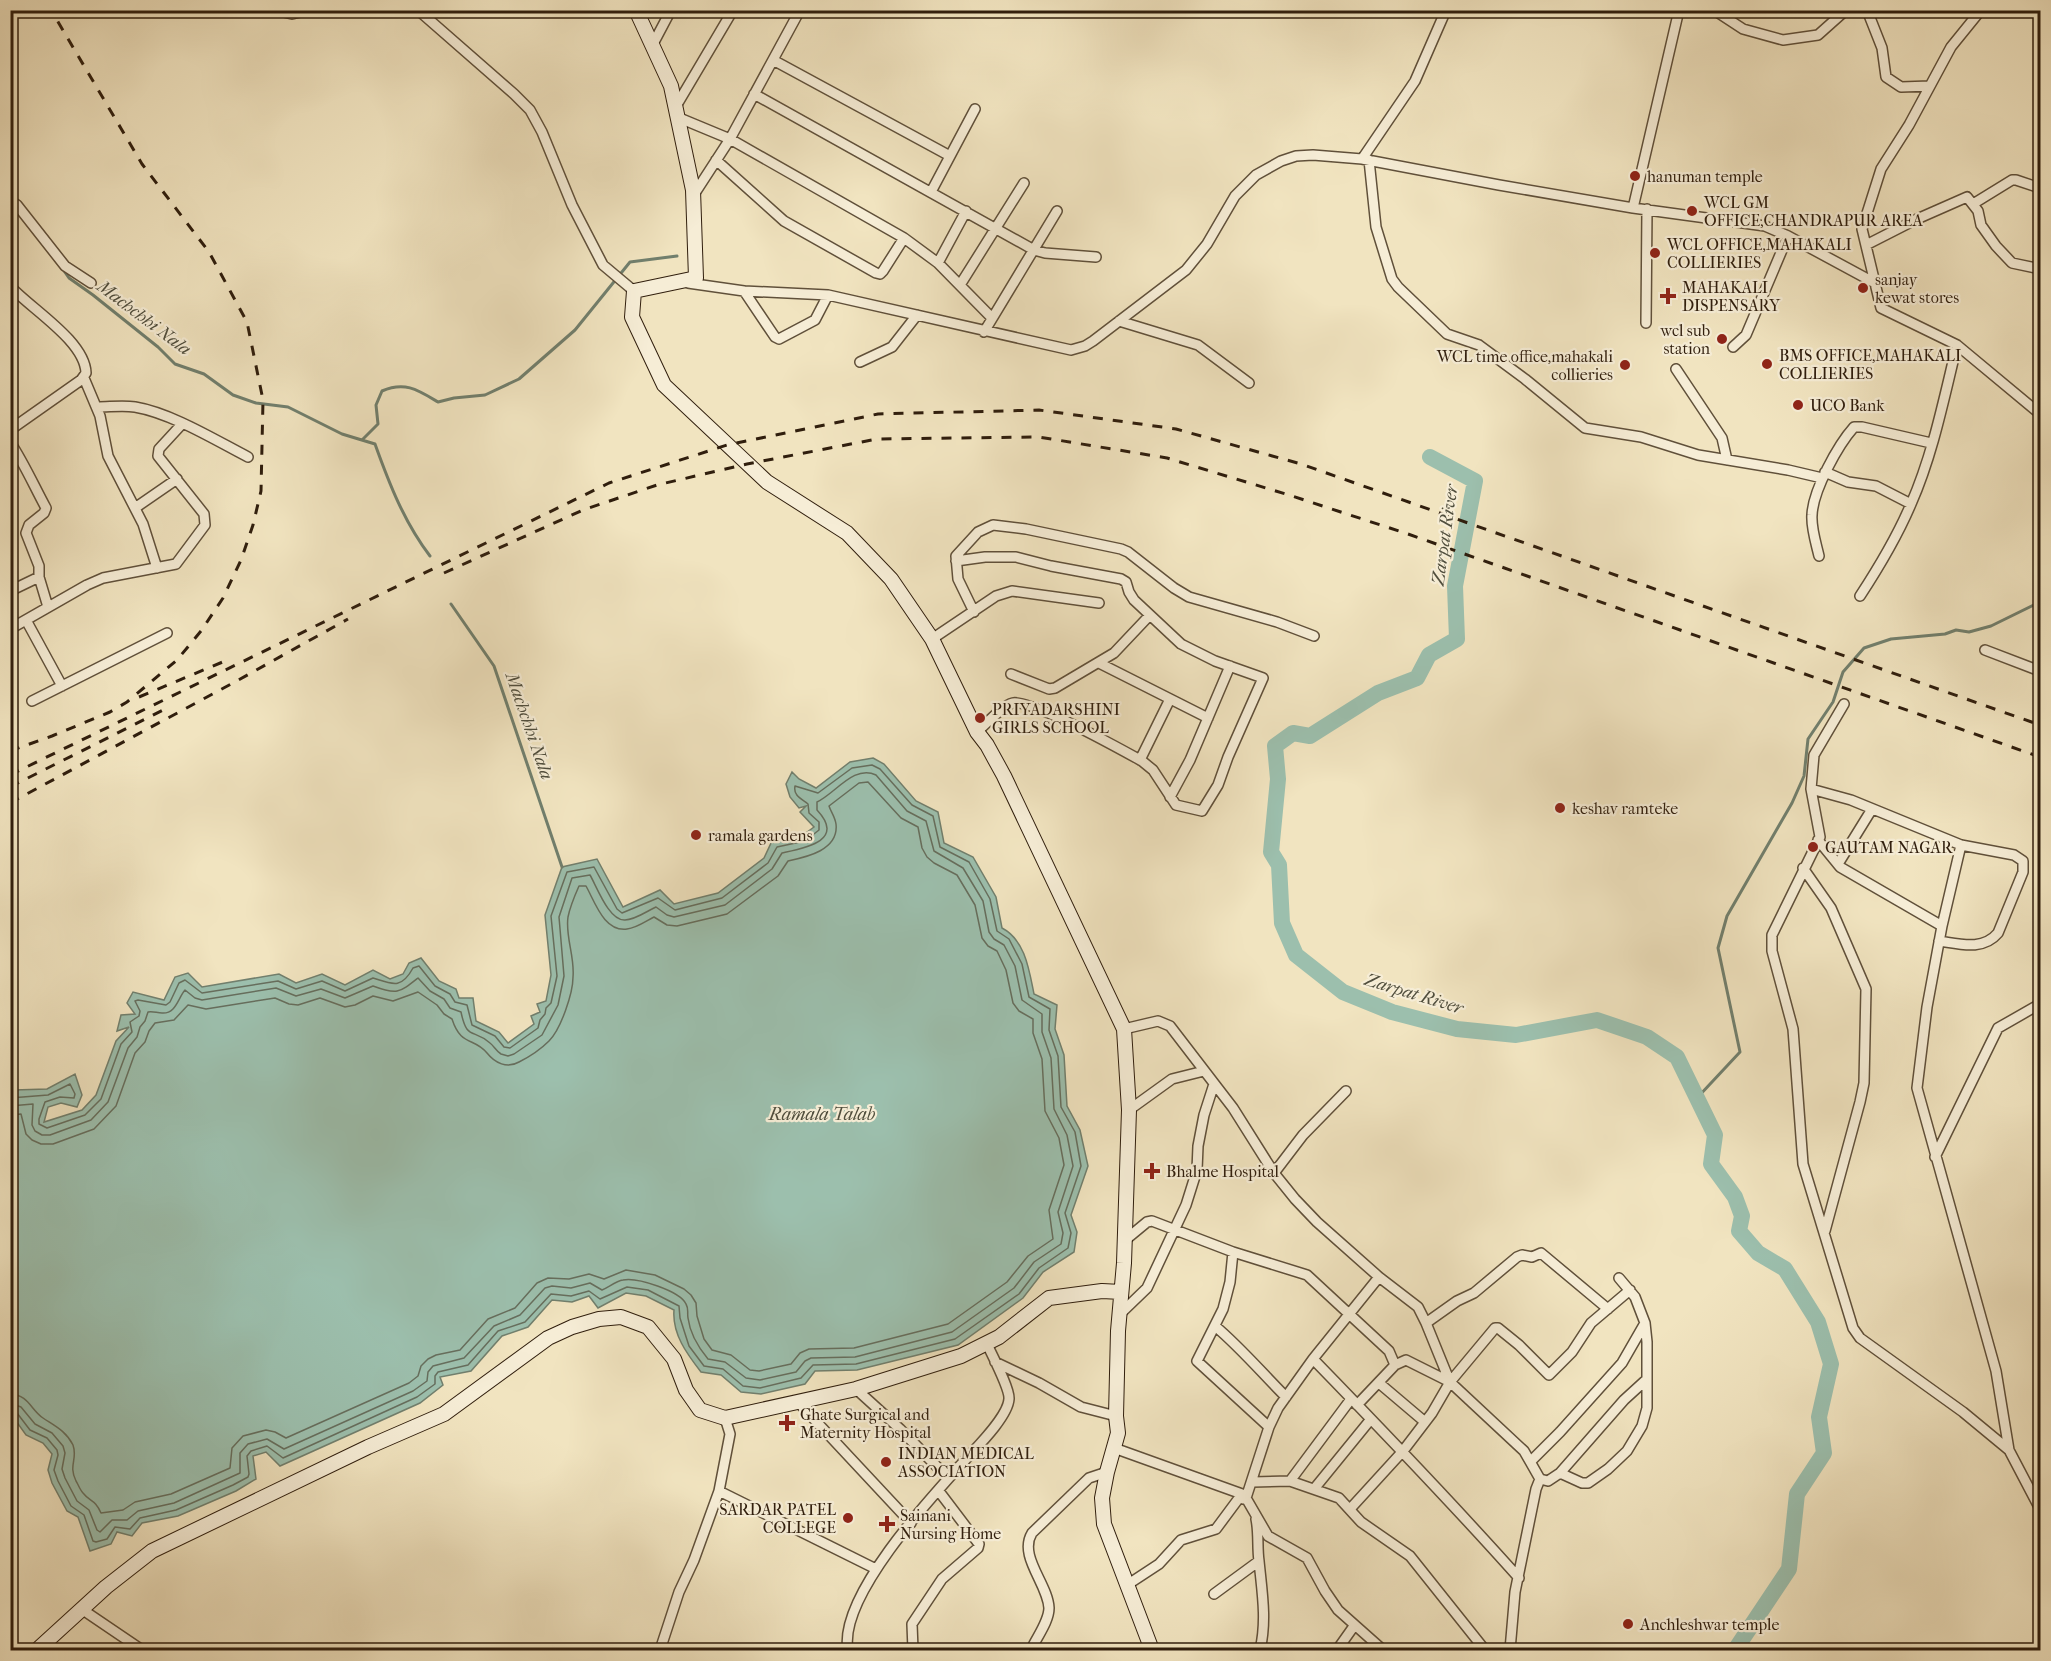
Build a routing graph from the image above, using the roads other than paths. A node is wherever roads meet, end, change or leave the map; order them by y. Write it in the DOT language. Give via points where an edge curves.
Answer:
graph roads {
  1 [pos="275,10"];
  2 [pos="309,10"];
  3 [pos="418,10"];
  4 [pos="636,10"];
  5 [pos="671,10"];
  6 [pos="733,10"];
  7 [pos="800,10"];
  8 [pos="1446,10"];
  9 [pos="1679,10"];
  10 [pos="1714,10"];
  11 [pos="1846,10"];
  12 [pos="1867,10"];
  13 [pos="1981,10"];
  14 [pos="2035,10"];
  15 [pos="2040,13"];
  16 [pos="652,46"];
  17 [pos="773,60"];
  18 [pos="1930,86"];
  19 [pos="754,94"];
  20 [pos="975,109"];
  21 [pos="676,112"];
  22 [pos="730,139"];
  23 [pos="950,156"];
  24 [pos="1366,159"];
  25 [pos="716,160"];
  26 [pos="1024,183"];
  27 [pos="2040,188"];
  28 [pos="932,192"];
  29 [pos="693,196"];
  30 [pos="10,201"];
  31 [pos="1974,204"];
  32 [pos="1634,207"];
  33 [pos="1647,209"];
  34 [pos="966,211"];
  35 [pos="1057,211"];
  36 [pos="996,228"];
  37 [pos="1788,236"];
  38 [pos="904,238"];
  39 [pos="1866,245"];
  40 [pos="1034,250"];
  41 [pos="1096,257"];
  42 [pos="938,263"];
  43 [pos="2040,269"];
  44 [pos="679,282"];
  45 [pos="91,283"];
  46 [pos="1875,283"];
  47 [pos="960,285"];
  48 [pos="10,286"];
  49 [pos="634,291"];
  50 [pos="744,291"];
  51 [pos="828,295"];
  52 [pos="917,315"];
  53 [pos="992,318"];
  54 [pos="1119,321"];
  55 [pos="1646,323"];
  56 [pos="984,332"];
  57 [pos="1958,345"];
  58 [pos="1733,347"];
  59 [pos="860,362"];
  60 [pos="1676,369"];
  61 [pos="84,378"];
  62 [pos="1249,383"];
  63 [pos="98,407"];
  64 [pos="2040,414"];
  65 [pos="182,424"];
  66 [pos="10,430"];
  67 [pos="10,442"];
  68 [pos="1931,443"];
  69 [pos="248,457"];
  70 [pos="1727,460"];
  71 [pos="1824,475"];
  72 [pos="177,480"];
  73 [pos="1911,504"];
  74 [pos="135,508"];
  75 [pos="1819,556"];
  76 [pos="956,561"];
  77 [pos="157,568"];
  78 [pos="39,578"];
  79 [pos="10,591"];
  80 [pos="1860,597"];
  81 [pos="1099,603"];
  82 [pos="48,607"];
  83 [pos="974,612"];
  84 [pos="1149,616"];
  85 [pos="26,620"];
  86 [pos="10,629"];
  87 [pos="167,633"];
  88 [pos="1314,636"];
  89 [pos="932,639"];
  90 [pos="1985,650"];
  91 [pos="1099,663"];
  92 [pos="1230,666"];
  93 [pos="2040,671"];
  94 [pos="1011,674"];
  95 [pos="62,686"];
  96 [pos="1170,699"];
  97 [pos="32,701"];
  98 [pos="1844,704"];
  99 [pos="1208,718"];
  100 [pos="977,732"];
  101 [pos="1140,760"];
  102 [pos="1811,789"];
  103 [pos="1170,797"];
  104 [pos="1872,809"];
  105 [pos="1818,840"];
  106 [pos="1961,845"];
  107 [pos="1838,864"];
  108 [pos="1803,868"];
  109 [pos="1942,926"];
  110 [pos="1940,941"];
  111 [pos="2040,1004"];
  112 [pos="1124,1029"];
  113 [pos="1204,1071"];
  114 [pos="1214,1084"];
  115 [pos="1346,1091"];
  116 [pos="1129,1110"];
  117 [pos="1935,1157"];
  118 [pos="1274,1173"];
  119 [pos="1175,1229"];
  120 [pos="1825,1231"];
  121 [pos="1125,1241"];
  122 [pos="1233,1252"];
  123 [pos="1379,1277"];
  124 [pos="1619,1278"];
  125 [pos="1630,1290"];
  126 [pos="1121,1292"];
  127 [pos="1608,1309"];
  128 [pos="1119,1315"];
  129 [pos="1349,1315"];
  130 [pos="1426,1323"];
  131 [pos="1645,1323"];
  132 [pos="1215,1326"];
  133 [pos="987,1344"];
  134 [pos="1313,1359"];
  135 [pos="995,1362"];
  136 [pos="1395,1365"];
  137 [pos="1647,1379"];
  138 [pos="1450,1382"];
  139 [pos="1379,1383"];
  140 [pos="856,1389"];
  141 [pos="1286,1396"];
  142 [pos="798,1402"];
  143 [pos="1354,1402"];
  144 [pos="1116,1416"];
  145 [pos="725,1418"];
  146 [pos="1371,1419"];
  147 [pos="1425,1422"];
  148 [pos="1269,1427"];
  149 [pos="1114,1448"];
  150 [pos="2009,1450"];
  151 [pos="1403,1451"];
  152 [pos="1531,1461"];
  153 [pos="1107,1472"];
  154 [pos="1560,1473"];
  155 [pos="948,1478"];
  156 [pos="1540,1479"];
  157 [pos="1290,1481"];
  158 [pos="1253,1482"];
  159 [pos="1314,1489"];
  160 [pos="938,1490"];
  161 [pos="719,1491"];
  162 [pos="1244,1498"];
  163 [pos="1350,1509"];
  164 [pos="2040,1509"];
  165 [pos="911,1523"];
  166 [pos="1258,1561"];
  167 [pos="876,1569"];
  168 [pos="1519,1578"];
  169 [pos="1126,1585"];
  170 [pos="1214,1594"];
  171 [pos="83,1610"];
  172 [pos="1354,1626"];
  173 [pos="1148,1648"];
  174 [pos="37,1650"];
  175 [pos="142,1650"];
  176 [pos="660,1650"];
  177 [pos="848,1650"];
  178 [pos="913,1650"];
  179 [pos="1030,1650"];
  180 [pos="1260,1650"];
  181 [pos="1337,1650"];
  182 [pos="1383,1650"];
  183 [pos="1485,1650"];
  184 [pos="1510,1650"];
  1 -- 2 [label="street" via="292,14"];
  3 -- 49 [label="street" via="530,111 603,265"];
  4 -- 16 [label="street"];
  5 -- 16 [label="street"];
  6 -- 21 [label="street"];
  7 -- 17 [label="street"];
  8 -- 24 [label="street" via="1415,81"];
  9 -- 32 [label="street"];
  10 -- 11 [label="street" via="1743,29 1783,40 1818,35"];
  12 -- 18 [label="street" via="1882,48 1888,80 1901,87"];
  13 -- 18 [label="street" via="1951,47"];
  14 -- 15 [label="street"];
  16 -- 21 [label="street" via="671,86"];
  17 -- 19 [label="street"];
  17 -- 23 [label="street"];
  18 -- 39 [label="street" via="1881,169 1862,229"];
  19 -- 22 [label="street"];
  19 -- 28 [label="street"];
  20 -- 23 [label="street"];
  21 -- 22 [label="street"];
  21 -- 29 [label="street"];
  22 -- 25 [label="street"];
  22 -- 38 [label="street"];
  23 -- 28 [label="street"];
  24 -- 32 [label="street"];
  24 -- 54 [label="street" via="1313,154 1266,168 1235,196 1207,244 1186,270"];
  24 -- 70 [label="street" via="1375,222 1392,279 1447,334 1479,345 1585,428 1641,437 1692,454"];
  25 -- 29 [label="street"];
  25 -- 38 [label="street" via="784,221 876,273 883,271"];
  26 -- 36 [label="street"];
  27 -- 31 [label="street" via="2012,180"];
  28 -- 34 [label="street"];
  29 -- 44 [label="street" via="696,278"];
  30 -- 45 [label="street" via="65,266"];
  31 -- 39 [label="street" via="1965,197"];
  31 -- 43 [label="street" via="1982,225 2012,263"];
  32 -- 33 [label="street"];
  33 -- 37 [label="street" via="1754,223"];
  33 -- 55 [label="street"];
  34 -- 36 [label="street"];
  34 -- 42 [label="street"];
  35 -- 40 [label="street"];
  36 -- 40 [label="street"];
  36 -- 47 [label="street"];
  37 -- 46 [label="street"];
  37 -- 58 [label="street" via="1746,335"];
  38 -- 42 [label="street"];
  39 -- 46 [label="street"];
  40 -- 41 [label="street"];
  40 -- 53 [label="street"];
  42 -- 47 [label="street"];
  44 -- 49 [label="street"];
  44 -- 50 [label="street"];
  46 -- 57 [label="street" via="1881,308"];
  47 -- 53 [label="street"];
  48 -- 61 [label="street" via="71,342 86,366"];
  49 -- 89 [label="street" via="632,317 664,385 767,482 847,533 891,579"];
  50 -- 51 [label="street"];
  50 -- 51 [label="street" via="779,339 815,320"];
  51 -- 52 [label="street"];
  52 -- 56 [label="street"];
  52 -- 59 [label="street" via="892,347"];
  53 -- 56 [label="street"];
  54 -- 56 [label="street" via="1085,346 1071,350"];
  54 -- 62 [label="street" via="1198,345"];
  57 -- 64 [label="street"];
  57 -- 68 [label="street"];
  60 -- 70 [label="street" via="1722,438"];
  61 -- 63 [label="street"];
  61 -- 66 [label="street"];
  63 -- 65 [label="street" via="137,407"];
  63 -- 74 [label="street" via="106,448"];
  65 -- 69 [label="street"];
  65 -- 72 [label="street" via="158,452"];
  67 -- 78 [label="street" via="46,508 26,530"];
  68 -- 71 [label="street" via="1854,427"];
  68 -- 73 [label="street"];
  70 -- 71 [label="street"];
  71 -- 73 [label="street" via="1876,486"];
  71 -- 75 [label="street" via="1812,514"];
  72 -- 74 [label="street"];
  72 -- 77 [label="street" via="204,514 205,525 181,560"];
  73 -- 80 [label="street" via="1886,556"];
  74 -- 77 [label="street"];
  76 -- 83 [label="street" via="959,584"];
  76 -- 84 [label="street" via="985,556 1016,557 1121,579"];
  76 -- 88 [label="street" via="958,553 978,532 993,525 1082,540 1128,552 1189,597"];
  77 -- 82 [label="street" via="103,578"];
  78 -- 79 [label="street"];
  78 -- 82 [label="street"];
  81 -- 83 [label="street" via="1016,590 996,596"];
  82 -- 85 [label="street"];
  83 -- 89 [label="street"];
  84 -- 91 [label="street"];
  84 -- 92 [label="street" via="1179,643"];
  85 -- 86 [label="street"];
  85 -- 95 [label="street"];
  87 -- 95 [label="street"];
  89 -- 100 [label="street"];
  90 -- 93 [label="street"];
  91 -- 94 [label="street" via="1052,689"];
  91 -- 96 [label="street"];
  92 -- 99 [label="street"];
  92 -- 103 [label="street" via="1263,679 1218,785 1202,811 1176,805"];
  95 -- 97 [label="street"];
  96 -- 99 [label="street"];
  96 -- 101 [label="street"];
  98 -- 102 [label="street" via="1814,755"];
  99 -- 103 [label="street"];
  100 -- 101 [label="street" via="1008,704 1020,702"];
  100 -- 112 [label="street" via="1004,776"];
  101 -- 103 [label="street" via="1153,771"];
  102 -- 104 [label="street"];
  102 -- 105 [label="street"];
  104 -- 106 [label="street"];
  104 -- 107 [label="street"];
  105 -- 107 [label="street"];
  105 -- 108 [label="street"];
  106 -- 109 [label="street"];
  106 -- 110 [label="street" via="2019,857 2024,866 1992,940 1974,945"];
  107 -- 109 [label="street"];
  108 -- 120 [label="street" via="1774,927 1771,943 1793,1029 1803,1164"];
  108 -- 120 [label="street" via="1831,908 1864,980 1867,999 1864,1083"];
  109 -- 110 [label="street"];
  110 -- 117 [label="street" via="1917,1088"];
  111 -- 117 [label="street" via="1998,1028"];
  112 -- 113 [label="street" via="1164,1023 1174,1030"];
  112 -- 116 [label="street"];
  113 -- 114 [label="street"];
  113 -- 116 [label="street" via="1172,1079"];
  114 -- 118 [label="street"];
  114 -- 119 [label="street" via="1203,1120 1197,1170"];
  115 -- 118 [label="street"];
  116 -- 121 [label="street"];
  117 -- 150 [label="street" via="1996,1371"];
  118 -- 123 [label="street" via="1317,1222"];
  119 -- 121 [label="street" via="1150,1221"];
  119 -- 122 [label="street"];
  119 -- 128 [label="street" via="1147,1288"];
  120 -- 150 [label="street" via="1855,1334"];
  121 -- 126 [label="street"];
  122 -- 129 [label="street" via="1307,1275"];
  122 -- 132 [label="street" via="1227,1297"];
  123 -- 129 [label="street"];
  123 -- 130 [label="street" via="1418,1307"];
  124 -- 125 [label="street"];
  125 -- 127 [label="street"];
  125 -- 131 [label="street"];
  126 -- 128 [label="street"];
  126 -- 133 [label="street" via="1049,1298"];
  127 -- 130 [label="street" via="1541,1253 1517,1257 1474,1293"];
  127 -- 138 [label="street" via="1588,1326 1578,1345 1550,1375 1496,1328"];
  128 -- 144 [label="street"];
  129 -- 134 [label="street"];
  129 -- 136 [label="street" via="1389,1351"];
  130 -- 138 [label="street"];
  131 -- 137 [label="street"];
  131 -- 152 [label="street" via="1622,1363"];
  132 -- 141 [label="street"];
  132 -- 148 [label="street" via="1197,1361"];
  133 -- 135 [label="street"];
  133 -- 140 [label="street"];
  134 -- 141 [label="street"];
  134 -- 143 [label="street"];
  135 -- 144 [label="street" via="1081,1407"];
  135 -- 155 [label="street" via="1009,1396 1008,1404 994,1428"];
  136 -- 138 [label="street" via="1406,1360"];
  136 -- 139 [label="street"];
  137 -- 154 [label="street"];
  137 -- 154 [label="street" via="1645,1416 1622,1456 1588,1483"];
  138 -- 147 [label="street"];
  138 -- 152 [label="street"];
  139 -- 143 [label="street"];
  139 -- 147 [label="street"];
  140 -- 142 [label="street"];
  140 -- 155 [label="street"];
  141 -- 148 [label="street"];
  142 -- 145 [label="street"];
  142 -- 165 [label="street"];
  143 -- 146 [label="street"];
  143 -- 157 [label="street"];
  144 -- 149 [label="street" via="1118,1433"];
  145 -- 161 [label="street" via="729,1434"];
  145 -- 171 [label="street" via="700,1410 686,1390 674,1359 648,1327 621,1317 572,1327 548,1338 444,1414 368,1446 152,1551"];
  146 -- 151 [label="street"];
  146 -- 159 [label="street"];
  147 -- 151 [label="street"];
  148 -- 158 [label="street"];
  149 -- 153 [label="street"];
  149 -- 162 [label="street"];
  150 -- 164 [label="street"];
  151 -- 163 [label="street"];
  151 -- 168 [label="street"];
  152 -- 156 [label="street"];
  153 -- 169 [label="street" via="1102,1498 1104,1524"];
  153 -- 179 [label="street" via="1089,1478 1028,1540 1049,1607"];
  154 -- 156 [label="street" via="1548,1481"];
  155 -- 160 [label="street"];
  156 -- 168 [label="street"];
  157 -- 158 [label="street"];
  157 -- 159 [label="street"];
  158 -- 162 [label="street"];
  159 -- 163 [label="street" via="1339,1498"];
  160 -- 165 [label="street"];
  160 -- 178 [label="street" via="979,1544 942,1579 912,1624"];
  161 -- 167 [label="street"];
  161 -- 176 [label="street"];
  162 -- 166 [label="street" via="1256,1520"];
  162 -- 169 [label="street" via="1216,1529 1181,1540 1159,1564"];
  162 -- 172 [label="street" via="1268,1536 1307,1558 1331,1600"];
  163 -- 183 [label="street" via="1364,1524 1410,1556"];
  165 -- 167 [label="street"];
  166 -- 170 [label="street"];
  166 -- 180 [label="street" via="1264,1599"];
  167 -- 177 [label="street" via="850,1619"];
  168 -- 184 [label="street"];
  169 -- 173 [label="street"];
  171 -- 174 [label="street"];
  171 -- 175 [label="street"];
  172 -- 181 [label="street"];
  172 -- 182 [label="street"];
}
